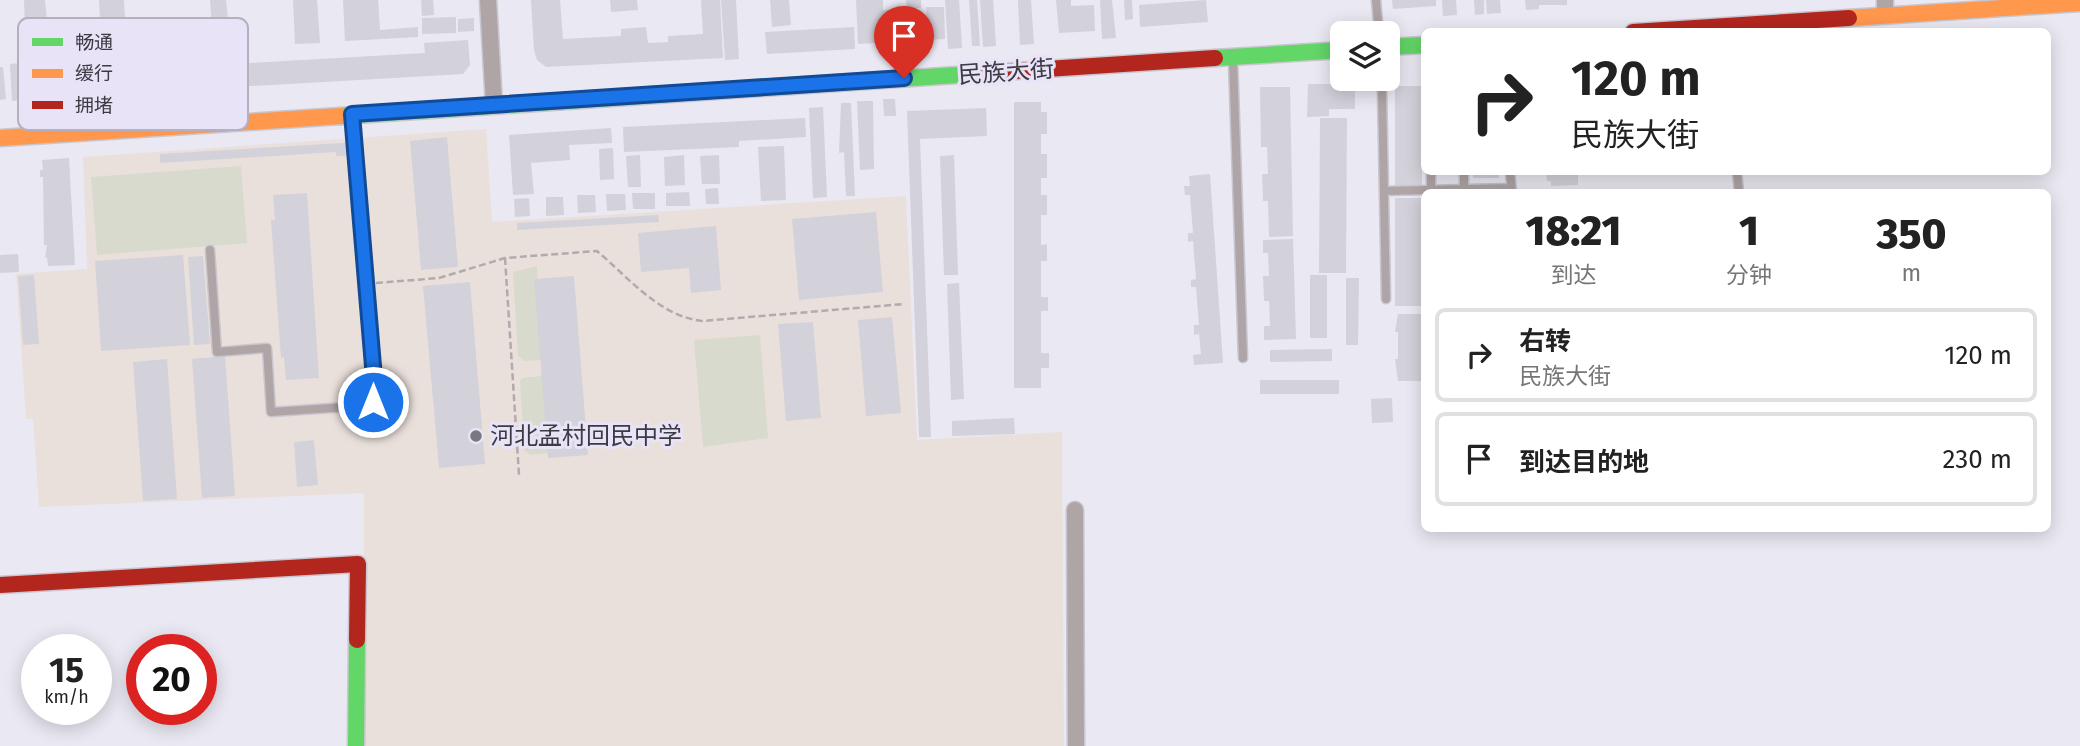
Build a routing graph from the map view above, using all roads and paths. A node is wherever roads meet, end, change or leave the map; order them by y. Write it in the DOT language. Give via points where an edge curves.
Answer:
graph roads {
  1 [pos="488,0"];
  2 [pos="1376,0"];
  3 [pos="2080,3"];
  4 [pos="1885,8"];
  5 [pos="1378,21"];
  6 [pos="1729,28"];
  7 [pos="1421,45"];
  8 [pos="1400,46"];
  9 [pos="1330,51"];
  10 [pos="1233,57"];
  11 [pos="1382,91"];
  12 [pos="494,105"];
  13 [pos="352,114"];
  14 [pos="248,121"];
  15 [pos="117,130"];
  16 [pos="0,138"];
  17 [pos="1384,191"];
  18 [pos="1421,191"];
  19 [pos="210,250"];
  20 [pos="505,258"];
  21 [pos="366,284"];
  22 [pos="1386,299"];
  23 [pos="904,304"];
  24 [pos="1243,358"];
  25 [pos="519,475"];
  26 [pos="1074,510"];
  27 [pos="0,585"];
  28 [pos="355,746"];
  29 [pos="1076,746"];
  1 -- 12 [label="street"];
  2 -- 5 [label="lane"];
  3 -- 4 [label="main road"];
  4 -- 6 [label="main road"];
  7 -- 8 [label="main road"];
  9 -- 10 [label="main road, 民族大街"];
  10 -- 12 [label="main road, 民族大街"];
  10 -- 24 [label="lane"];
  11 -- 17 [label="lane"];
  12 -- 13 [label="main road, 民族大街"];
  13 -- 14 [label="main road, 民族大街"];
  13 -- 21 [label="lane"];
  15 -- 16 [label="main road, 民族大街"];
  17 -- 18 [label="lane"];
  17 -- 22 [label="lane"];
  19 -- 21 [label="lane" via="217,352 267,348 271,412 373,402"];
  20 -- 21 [label="path" via="439,278"];
  20 -- 23 [label="path" via="597,251 674,315 693,320"];
  20 -- 25 [label="path"];
  26 -- 29 [label="street"];
  27 -- 28 [label="main road" via="358,564"];
}
